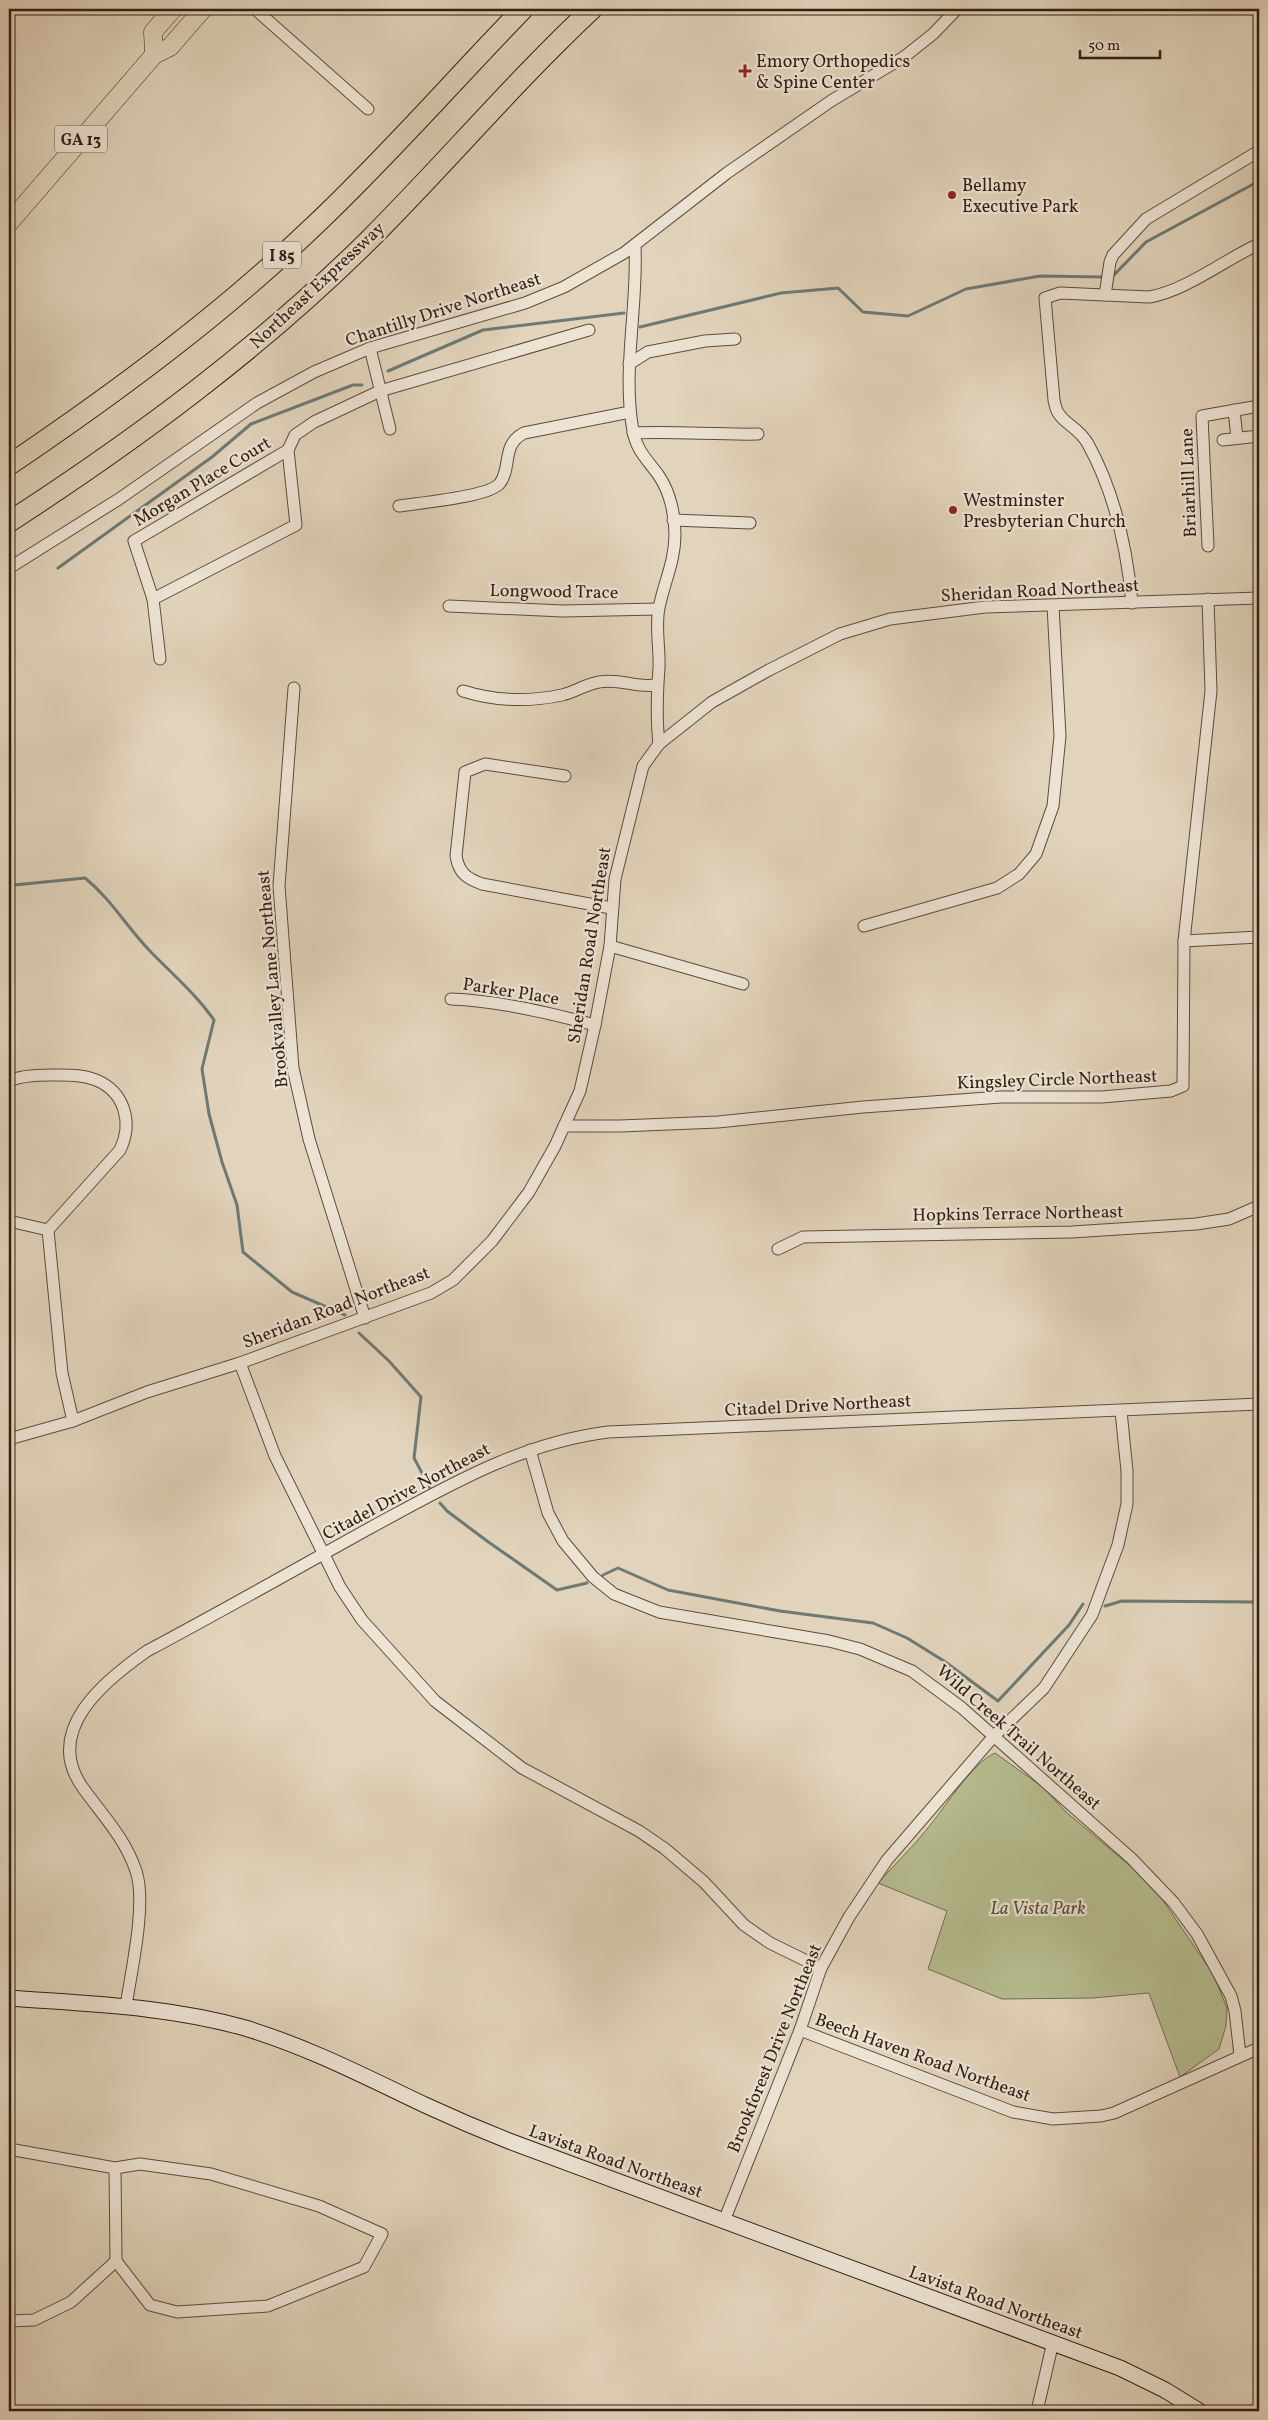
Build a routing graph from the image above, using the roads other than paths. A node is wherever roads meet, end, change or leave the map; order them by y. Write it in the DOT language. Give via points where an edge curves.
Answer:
graph roads {
  1 [pos="174,9"];
  2 [pos="203,9"];
  3 [pos="255,9"];
  4 [pos="523,9"];
  5 [pos="592,9"];
  6 [pos="957,9"];
  7 [pos="154,55"];
  8 [pos="368,109"];
  9 [pos="1259,152"];
  10 [pos="9,223"];
  11 [pos="1259,245"];
  12 [pos="635,246"];
  13 [pos="1105,295"];
  14 [pos="589,330"];
  15 [pos="735,339"];
  16 [pos="370,348"];
  17 [pos="629,364"];
  18 [pos="380,391"];
  19 [pos="1259,406"];
  20 [pos="1234,410"];
  21 [pos="630,412"];
  22 [pos="390,429"];
  23 [pos="633,433"];
  24 [pos="758,434"];
  25 [pos="1259,436"];
  26 [pos="1236,438"];
  27 [pos="1223,440"];
  28 [pos="288,450"];
  29 [pos="9,465"];
  30 [pos="399,506"];
  31 [pos="673,520"];
  32 [pos="9,522"];
  33 [pos="750,523"];
  34 [pos="1208,546"];
  35 [pos="9,568"];
  36 [pos="1259,598"];
  37 [pos="153,599"];
  38 [pos="1208,600"];
  39 [pos="1132,603"];
  40 [pos="449,606"];
  41 [pos="1053,606"];
  42 [pos="658,609"];
  43 [pos="160,659"];
  44 [pos="656,686"];
  45 [pos="294,688"];
  46 [pos="463,691"];
  47 [pos="659,744"];
  48 [pos="565,776"];
  49 [pos="611,908"];
  50 [pos="864,926"];
  51 [pos="1259,936"];
  52 [pos="1184,941"];
  53 [pos="610,946"];
  54 [pos="743,984"];
  55 [pos="451,999"];
  56 [pos="595,1025"];
  57 [pos="9,1081"];
  58 [pos="564,1126"];
  59 [pos="1259,1206"];
  60 [pos="9,1221"];
  61 [pos="48,1230"];
  62 [pos="778,1249"];
  63 [pos="365,1318"];
  64 [pos="240,1363"];
  65 [pos="1259,1404"];
  66 [pos="1121,1411"];
  67 [pos="72,1420"];
  68 [pos="9,1439"];
  69 [pos="530,1450"];
  70 [pos="324,1554"];
  71 [pos="994,1736"];
  72 [pos="821,1968"];
  73 [pos="9,1998"];
  74 [pos="126,2006"];
  75 [pos="800,2030"];
  76 [pos="1259,2048"];
  77 [pos="1240,2056"];
  78 [pos="9,2149"];
  79 [pos="115,2168"];
  80 [pos="724,2222"];
  81 [pos="116,2261"];
  82 [pos="9,2321"];
  83 [pos="1053,2342"];
  84 [pos="1037,2411"];
  85 [pos="1199,2411"];
  1 -- 7 [label="main road" via="153,32"];
  2 -- 7 [label="main road, GA 13" via="170,47"];
  3 -- 8 [label="street"];
  4 -- 29 [label="highway, I 85" via="393,148 256,279 129,382"];
  5 -- 32 [label="highway, Northeast Expressway / I 85" via="368,240 293,311 228,368 89,470"];
  6 -- 12 [label="street, Chantilly Drive Northeast" via="904,57 831,101 728,172"];
  7 -- 10 [label="main road, GA 13"];
  9 -- 13 [label="street" via="1146,219 1113,255"];
  11 -- 13 [label="street" via="1163,295"];
  12 -- 16 [label="street, Chantilly Drive Northeast" via="564,287 525,303"];
  12 -- 17 [label="street"];
  13 -- 39 [label="street" via="1060,293 1045,298 1054,400 1059,415 1078,429 1088,444 1111,494 1128,561"];
  14 -- 18 [label="street, Morgan Place Court"];
  15 -- 17 [label="street" via="648,352"];
  16 -- 18 [label="street"];
  16 -- 35 [label="street, Chantilly Drive Northeast" via="314,372 257,403 120,499"];
  17 -- 21 [label="street"];
  18 -- 22 [label="street"];
  18 -- 28 [label="street, Morgan Place Court" via="314,422 295,436"];
  19 -- 20 [label="street, Briarhill Lane"];
  20 -- 26 [label="street"];
  20 -- 34 [label="street, Briarhill Lane" via="1202,416"];
  21 -- 23 [label="street"];
  21 -- 30 [label="street" via="524,433 516,437 509,448 500,483 492,490"];
  23 -- 24 [label="street"];
  23 -- 31 [label="street" via="644,459 659,477 671,504"];
  25 -- 26 [label="street"];
  26 -- 27 [label="street"];
  28 -- 37 [label="street, Morgan Place Court" via="296,525"];
  28 -- 37 [label="street, Morgan Place Court" via="134,541"];
  31 -- 33 [label="street"];
  31 -- 42 [label="street" via="675,534 671,573"];
  36 -- 38 [label="street, Sheridan Road Northeast"];
  37 -- 43 [label="street, Morgan Place Court"];
  38 -- 39 [label="street, Sheridan Road Northeast"];
  38 -- 52 [label="street, Kingsley Circle Northeast" via="1211,691"];
  39 -- 41 [label="street, Sheridan Road Northeast"];
  40 -- 42 [label="street, Longwood Trace" via="563,612"];
  41 -- 47 [label="street, Sheridan Road Northeast" via="961,610 890,619 840,634 712,702"];
  41 -- 50 [label="street" via="1060,736 1053,806 1036,854 1019,874 997,888"];
  42 -- 44 [label="street" via="659,668"];
  44 -- 46 [label="street" via="618,680 598,682 563,694 524,700 486,697"];
  44 -- 47 [label="street"];
  45 -- 63 [label="street, Brookvalley Lane Northeast" via="279,886 293,1068 309,1139"];
  47 -- 49 [label="street, Sheridan Road Northeast" via="643,766"];
  48 -- 49 [label="street" via="485,764 465,772 456,856 459,870 482,884"];
  49 -- 53 [label="street, Sheridan Road Northeast"];
  51 -- 52 [label="street"];
  52 -- 58 [label="street, Kingsley Circle Northeast" via="1184,1079 1183,1086 1171,1091 883,1105 718,1122"];
  53 -- 54 [label="street"];
  53 -- 56 [label="street, Sheridan Road Northeast"];
  55 -- 56 [label="street, Parker Place" via="527,1009"];
  56 -- 58 [label="street, Sheridan Road Northeast" via="580,1091"];
  57 -- 61 [label="street" via="40,1075 74,1075 96,1080 113,1090 123,1102 127,1123 126,1138 120,1150"];
  58 -- 63 [label="street, Sheridan Road Northeast" via="529,1192 492,1241 453,1280 431,1293"];
  59 -- 62 [label="street, Hopkins Terrace Northeast" via="1229,1220 1196,1224 1072,1232 803,1237"];
  60 -- 61 [label="street"];
  61 -- 67 [label="street" via="62,1373"];
  63 -- 64 [label="street, Sheridan Road Northeast"];
  64 -- 67 [label="street, Sheridan Road Northeast"];
  64 -- 70 [label="street" via="275,1456"];
  65 -- 66 [label="street, Citadel Drive Northeast"];
  66 -- 69 [label="street, Citadel Drive Northeast" via="608,1432"];
  66 -- 71 [label="street, Brookforest Drive Northeast" via="1127,1504 1118,1545 1095,1609 1044,1688"];
  67 -- 68 [label="street, Sheridan Road Northeast"];
  69 -- 70 [label="street, Citadel Drive Northeast" via="470,1473"];
  69 -- 71 [label="street, Wild Creek Trail Northeast" via="548,1513 563,1542 593,1577 614,1594 659,1612 829,1641 885,1658 932,1684"];
  70 -- 72 [label="street" via="340,1587 362,1620 435,1700 522,1768 648,1837 704,1882 744,1925 770,1943"];
  70 -- 74 [label="street, Citadel Drive Northeast" via="141,1655 85,1705 75,1724 70,1753 76,1775 119,1835 137,1872 140,1907"];
  71 -- 72 [label="street, Brookforest Drive Northeast" via="871,1881"];
  71 -- 77 [label="street, Wild Creek Trail Northeast" via="1132,1859 1174,1903 1197,1934 1231,1996"];
  72 -- 75 [label="street, Brookforest Drive Northeast"];
  73 -- 74 [label="main road, Lavista Road Northeast"];
  74 -- 80 [label="main road, Lavista Road Northeast" via="209,2019 286,2041 509,2142"];
  75 -- 77 [label="street, Beech Haven Road Northeast" via="989,2104 1053,2119 1114,2113"];
  75 -- 80 [label="street, Brookforest Drive Northeast"];
  76 -- 77 [label="street, Beech Haven Road Northeast"];
  78 -- 79 [label="street"];
  79 -- 81 [label="street"];
  79 -- 81 [label="street" via="140,2164 211,2174 319,2206 382,2234 364,2267 268,2306 177,2312 150,2305"];
  80 -- 83 [label="main road, Lavista Road Northeast"];
  81 -- 82 [label="street" via="71,2302 34,2320"];
  83 -- 84 [label="street"];
  83 -- 85 [label="main road, Lavista Road Northeast" via="1144,2379"];
}
